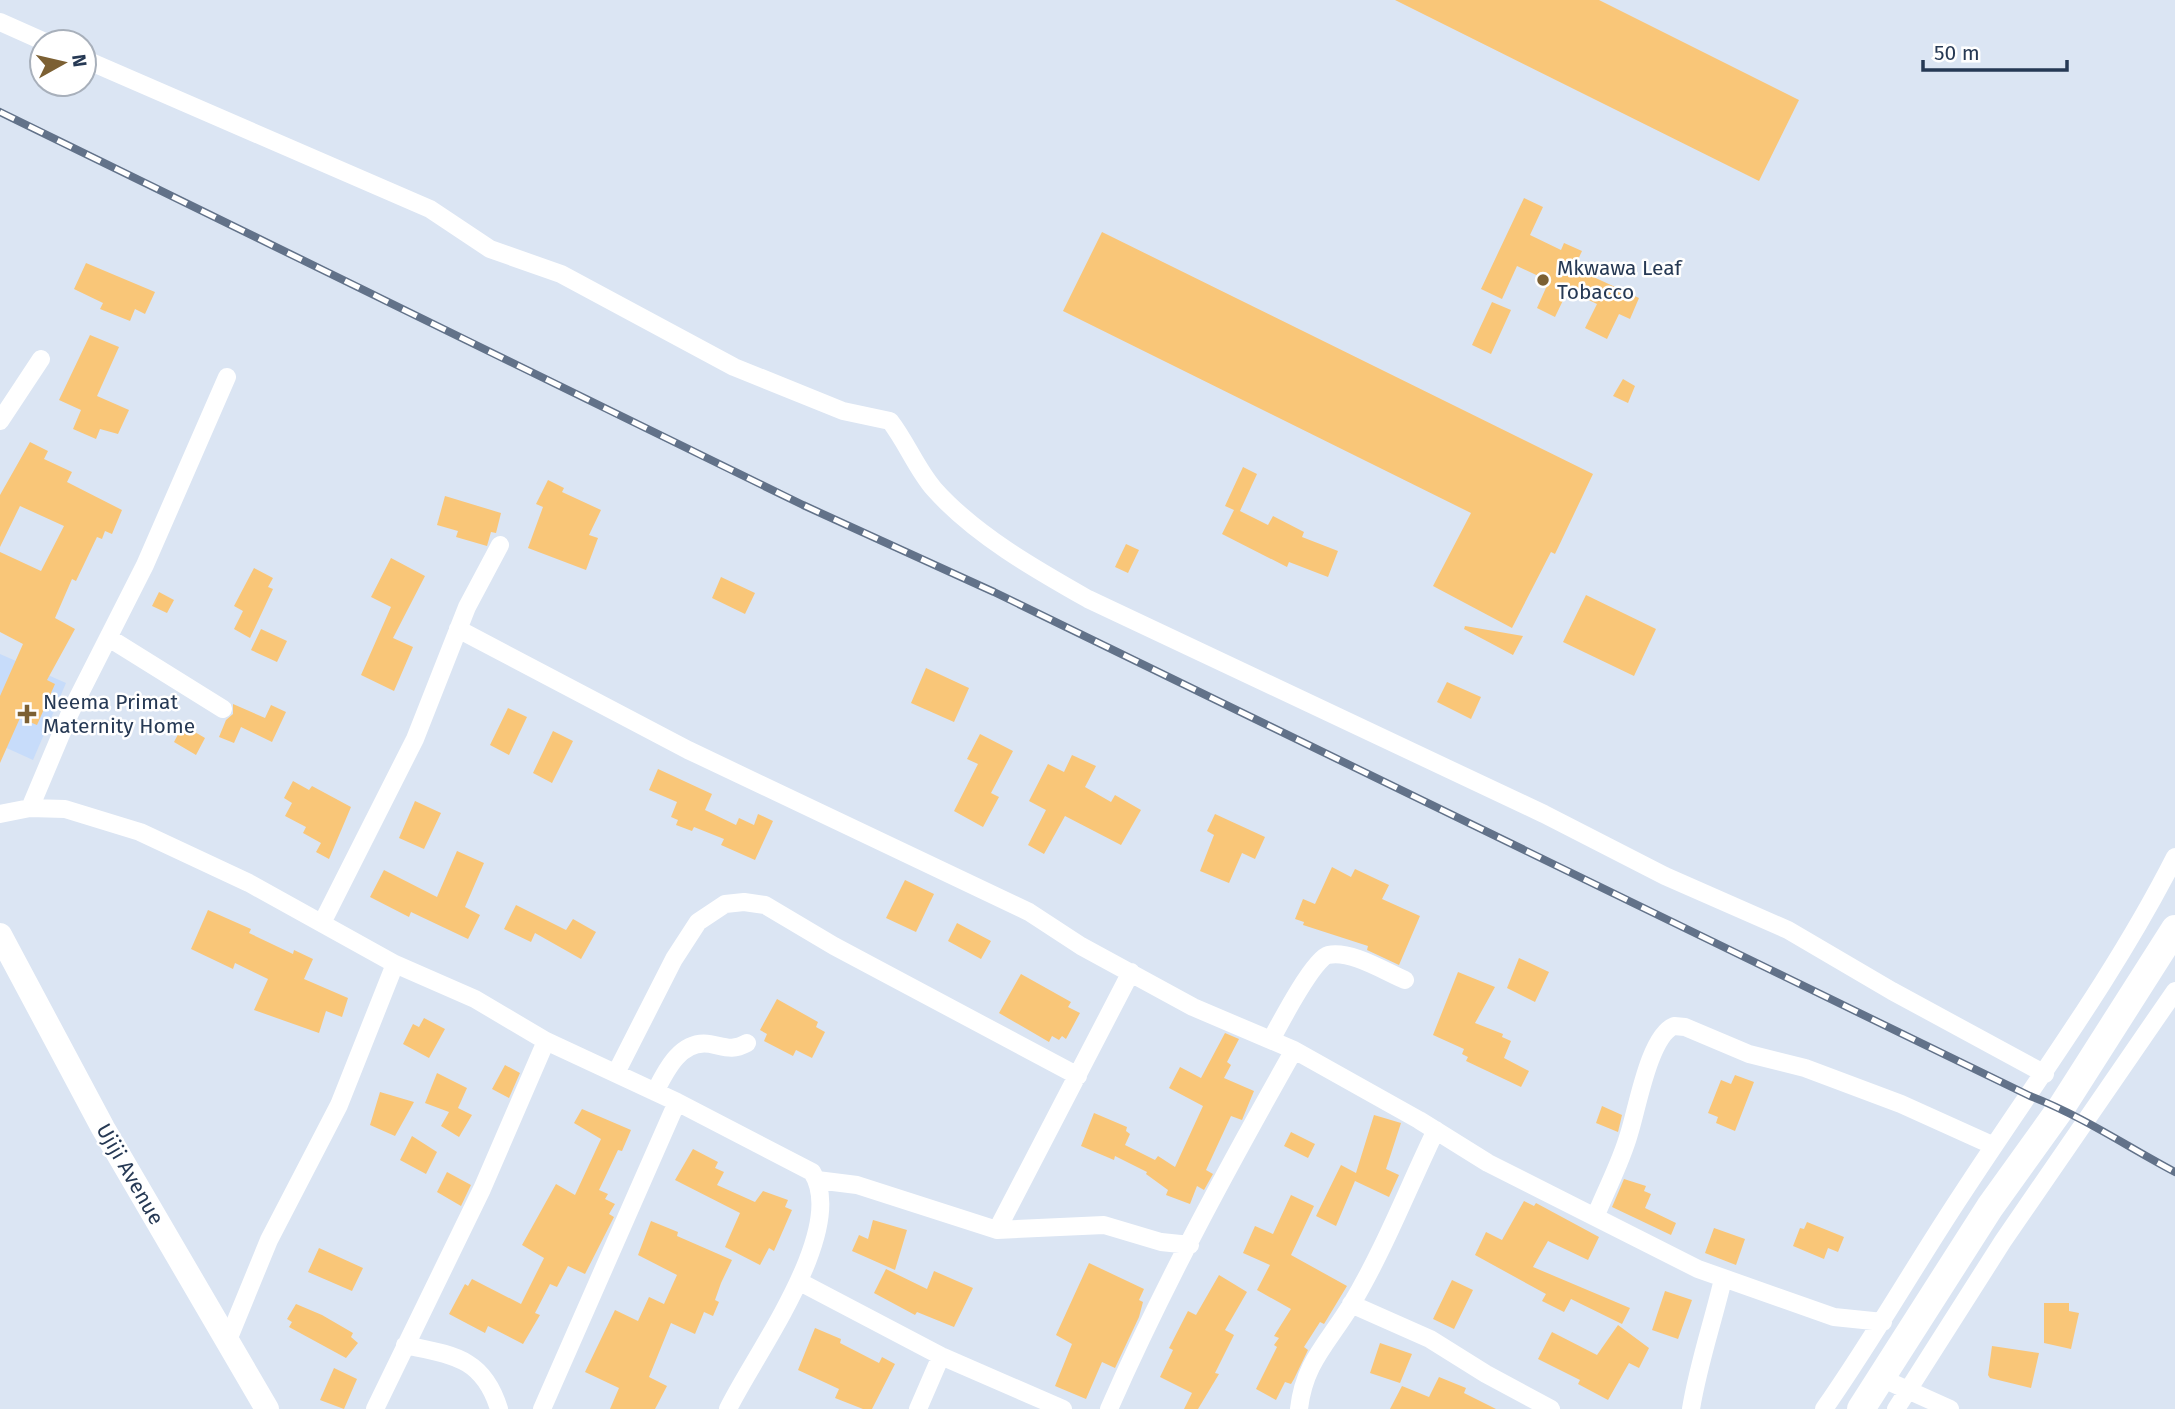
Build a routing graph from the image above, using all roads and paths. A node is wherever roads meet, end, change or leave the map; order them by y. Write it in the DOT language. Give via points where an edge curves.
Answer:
graph roads {
  1 [pos="0,22"];
  2 [pos="28,34"];
  3 [pos="98,66"];
  4 [pos="41,359"];
  5 [pos="227,377"];
  6 [pos="0,421"];
  7 [pos="500,545"];
  8 [pos="458,629"];
  9 [pos="109,638"];
  10 [pos="223,709"];
  11 [pos="30,808"];
  12 [pos="0,814"];
  13 [pos="2175,858"];
  14 [pos="323,921"];
  15 [pos="2175,929"];
  16 [pos="0,935"];
  17 [pos="395,964"];
  18 [pos="1131,972"];
  19 [pos="1405,980"];
  20 [pos="2175,991"];
  21 [pos="1271,1040"];
  22 [pos="546,1041"];
  23 [pos="747,1042"];
  24 [pos="1294,1050"];
  25 [pos="616,1073"];
  26 [pos="2045,1074"];
  27 [pos="1078,1076"];
  28 [pos="654,1091"];
  29 [pos="677,1102"];
  30 [pos="1436,1130"];
  31 [pos="1994,1146"];
  32 [pos="817,1180"];
  33 [pos="1961,1195"];
  34 [pos="1990,1207"];
  35 [pos="1596,1215"];
  36 [pos="997,1230"];
  37 [pos="1190,1245"];
  38 [pos="1723,1279"];
  39 [pos="800,1282"];
  40 [pos="1351,1304"];
  41 [pos="1883,1322"];
  42 [pos="228,1340"];
  43 [pos="405,1345"];
  44 [pos="941,1356"];
  45 [pos="1881,1378"];
  46 [pos="1907,1392"];
  47 [pos="267,1409"];
  48 [pos="375,1409"];
  49 [pos="499,1409"];
  50 [pos="542,1409"];
  51 [pos="728,1409"];
  52 [pos="918,1409"];
  53 [pos="1063,1409"];
  54 [pos="1109,1409"];
  55 [pos="1299,1409"];
  56 [pos="1551,1409"];
  57 [pos="1691,1409"];
  58 [pos="1824,1409"];
  59 [pos="1861,1409"];
  60 [pos="1896,1409"];
  61 [pos="1950,1409"];
  1 -- 2 [label="street"];
  3 -- 26 [label="street" via="430,209 490,249 561,274 734,367 843,411 890,421 935,490 959,512 1044,574 1088,599 1544,814 1665,876 1788,930"];
  4 -- 6 [label="street"];
  5 -- 9 [label="street"];
  7 -- 8 [label="street"];
  8 -- 14 [label="street" via="424,720"];
  8 -- 18 [label="street" via="688,750 1029,912"];
  9 -- 10 [label="street"];
  9 -- 11 [label="street" via="70,713"];
  11 -- 12 [label="street"];
  11 -- 14 [label="street" via="65,809 140,832"];
  13 -- 26 [label="street" via="2147,912"];
  14 -- 17 [label="street"];
  15 -- 34 [label="main road" via="2061,1108"];
  16 -- 42 [label="main road, Ujiji Avenue" via="103,1128"];
  17 -- 22 [label="street" via="475,999"];
  17 -- 42 [label="street" via="339,1105 270,1240"];
  18 -- 21 [label="street" via="1193,1007"];
  18 -- 27 [label="street"];
  19 -- 21 [label="street" via="1366,963 1328,955 1300,988"];
  20 -- 46 [label="street" via="2003,1241"];
  21 -- 24 [label="street"];
  22 -- 25 [label="street"];
  22 -- 43 [label="street" via="482,1189"];
  23 -- 28 [label="street" via="734,1049 705,1043 687,1047"];
  24 -- 30 [label="street"];
  24 -- 37 [label="street"];
  25 -- 27 [label="street" via="698,922 725,904 744,902 765,905"];
  25 -- 28 [label="street"];
  26 -- 31 [label="street"];
  27 -- 36 [label="street"];
  28 -- 29 [label="street"];
  29 -- 32 [label="street" via="804,1167"];
  29 -- 50 [label="street"];
  30 -- 35 [label="street" via="1532,1186"];
  30 -- 40 [label="street"];
  31 -- 33 [label="street"];
  31 -- 35 [label="street" via="1901,1104 1674,1026 1664,1033 1649,1063 1629,1135"];
  32 -- 36 [label="street" via="857,1185"];
  32 -- 39 [label="street" via="822,1201"];
  33 -- 34 [label="street"];
  33 -- 41 [label="street"];
  34 -- 45 [label="main road"];
  35 -- 38 [label="street"];
  36 -- 37 [label="street" via="1104,1225 1161,1242"];
  37 -- 54 [label="street"];
  38 -- 41 [label="street" via="1834,1317"];
  38 -- 57 [label="street"];
  39 -- 44 [label="street"];
  39 -- 51 [label="street"];
  40 -- 55 [label="street" via="1316,1355 1302,1384"];
  40 -- 56 [label="street" via="1430,1339"];
  41 -- 58 [label="street"];
  42 -- 47 [label="main road, Ujiji Avenue"];
  43 -- 48 [label="street"];
  43 -- 49 [label="street" via="475,1366"];
  44 -- 52 [label="street"];
  44 -- 53 [label="street"];
  45 -- 46 [label="street"];
  45 -- 59 [label="main road"];
  46 -- 60 [label="street"];
  46 -- 61 [label="street"];
}
